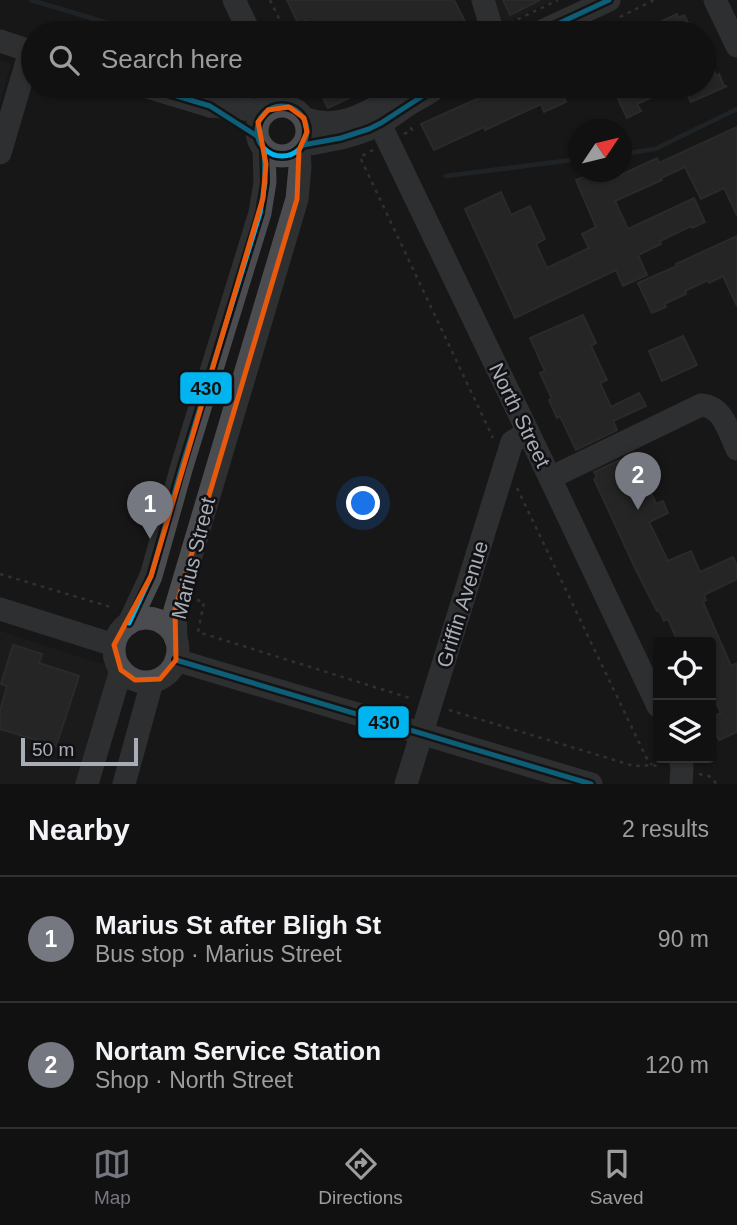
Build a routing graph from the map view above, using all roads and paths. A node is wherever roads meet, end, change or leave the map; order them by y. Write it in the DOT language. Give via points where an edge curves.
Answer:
graph roads {
  1 [pos="234,0"];
  2 [pos="270,0"];
  3 [pos="483,0"];
  4 [pos="558,0"];
  5 [pos="715,0"];
  6 [pos="597,2"];
  7 [pos="244,21"];
  8 [pos="280,21"];
  9 [pos="492,21"];
  10 [pos="515,21"];
  11 [pos="561,21"];
  12 [pos="0,41"];
  13 [pos="737,46"];
  14 [pos="21,48"];
  15 [pos="21,86"];
  16 [pos="184,98"];
  17 [pos="225,98"];
  18 [pos="266,98"];
  19 [pos="293,98"];
  20 [pos="315,98"];
  21 [pos="393,98"];
  22 [pos="421,98"];
  23 [pos="210,106"];
  24 [pos="267,110"];
  25 [pos="307,111"];
  26 [pos="380,124"];
  27 [pos="260,143"];
  28 [pos="301,148"];
  29 [pos="0,153"];
  30 [pos="230,311"];
  31 [pos="261,322"];
  32 [pos="528,432"];
  33 [pos="737,449"];
  34 [pos="182,466"];
  35 [pos="214,477"];
  36 [pos="551,478"];
  37 [pos="0,574"];
  38 [pos="180,595"];
  39 [pos="0,609"];
  40 [pos="123,616"];
  41 [pos="114,645"];
  42 [pos="176,650"];
  43 [pos="121,670"];
  44 [pos="152,681"];
  45 [pos="655,700"];
  46 [pos="430,704"];
  47 [pos="422,732"];
  48 [pos="681,763"];
  49 [pos="652,765"];
  50 [pos="709,776"];
  51 [pos="87,784"];
  52 [pos="124,784"];
  53 [pos="406,784"];
  54 [pos="591,784"];
  55 [pos="681,784"];
  56 [pos="718,784"];
  1 -- 7 [label="street"];
  2 -- 8 [label="path"];
  3 -- 9 [label="street"];
  4 -- 10 [label="path"];
  5 -- 13 [label="street"];
  6 -- 11 [label="street"];
  12 -- 14 [label="street"];
  15 -- 29 [label="street"];
  16 -- 23 [label="street"];
  17 -- 23 [label="street"];
  18 -- 24 [label="street"];
  19 -- 25 [label="street"];
  20 -- 25 [label="path"];
  21 -- 25 [label="street" via="349,120 323,124"];
  22 -- 26 [label="street"];
  23 -- 24 [label="street"];
  23 -- 27 [label="street"];
  24 -- 25 [label="street" via="282,106"];
  24 -- 27 [label="street" via="258,122"];
  25 -- 28 [label="street"];
  26 -- 28 [label="street"];
  26 -- 32 [label="street, North Street"];
  27 -- 28 [label="street" via="278,156"];
  27 -- 30 [label="street, Marius Street" via="264,198"];
  28 -- 31 [label="street, Marius Street" via="298,199"];
  30 -- 31 [label="street"];
  30 -- 34 [label="street, Marius Street"];
  31 -- 35 [label="street, Marius Street"];
  32 -- 36 [label="street, North Street"];
  32 -- 46 [label="street, Griffin Avenue" via="512,442"];
  33 -- 36 [label="street" via="717,411 701,405"];
  34 -- 35 [label="street, Marius Street"];
  34 -- 40 [label="street, Marius Street" via="151,576"];
  35 -- 38 [label="street, Marius Street"];
  36 -- 45 [label="street, North Street"];
  37 -- 40 [label="path"];
  38 -- 42 [label="street, Marius Street" via="175,610"];
  38 -- 46 [label="path" via="204,602 198,632"];
  39 -- 41 [label="street"];
  40 -- 41 [label="street"];
  40 -- 42 [label="street" via="165,624 172,631"];
  41 -- 43 [label="street"];
  42 -- 44 [label="street" via="167,674"];
  42 -- 47 [label="street"];
  43 -- 44 [label="street" via="135,680"];
  43 -- 51 [label="street"];
  44 -- 52 [label="street"];
  46 -- 47 [label="street, Griffin Avenue"];
  46 -- 49 [label="path" via="634,766"];
  47 -- 53 [label="street, Griffin Avenue"];
  47 -- 54 [label="street"];
  48 -- 55 [label="street"];
  50 -- 56 [label="path"];
}
